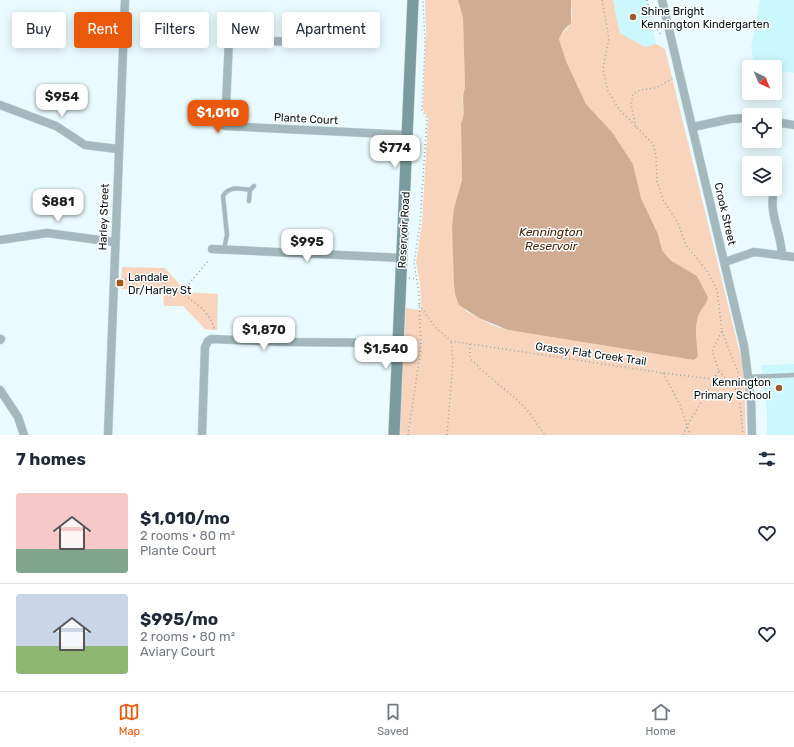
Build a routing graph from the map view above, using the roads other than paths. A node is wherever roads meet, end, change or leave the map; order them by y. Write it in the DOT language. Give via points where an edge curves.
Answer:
graph roads {
  1 [pos="125,0"];
  2 [pos="413,0"];
  3 [pos="662,0"];
  4 [pos="282,41"];
  5 [pos="0,105"];
  6 [pos="742,118"];
  7 [pos="782,123"];
  8 [pos="794,125"];
  9 [pos="693,127"];
  10 [pos="408,135"];
  11 [pos="118,150"];
  12 [pos="254,186"];
  13 [pos="250,190"];
  14 [pos="773,196"];
  15 [pos="249,201"];
  16 [pos="0,240"];
  17 [pos="114,242"];
  18 [pos="212,249"];
  19 [pos="224,249"];
  20 [pos="782,256"];
  21 [pos="794,257"];
  22 [pos="403,258"];
  23 [pos="725,262"];
  24 [pos="399,343"];
  25 [pos="794,375"];
  26 [pos="749,377"];
  27 [pos="0,390"];
  28 [pos="24,435"];
  29 [pos="108,435"];
  30 [pos="202,435"];
  31 [pos="394,435"];
  32 [pos="752,435"];
  1 -- 11 [label="street, Harley Street"];
  2 -- 10 [label="main road, Reservoir Road"];
  3 -- 9 [label="street, Crook Street"];
  4 -- 10 [label="street, Plante Court" via="229,40 225,126"];
  5 -- 11 [label="street" via="56,126 85,145"];
  6 -- 9 [label="street"];
  7 -- 8 [label="street"];
  9 -- 23 [label="street, Crook Street"];
  10 -- 22 [label="main road, Reservoir Road"];
  11 -- 17 [label="street, Harley Street"];
  12 -- 13 [label="lane"];
  13 -- 15 [label="lane"];
  13 -- 19 [label="lane" via="230,188 223,196 227,235"];
  14 -- 20 [label="street" via="782,242"];
  16 -- 17 [label="street" via="47,233"];
  17 -- 29 [label="street, Harley Street"];
  18 -- 19 [label="street"];
  19 -- 22 [label="street"];
  20 -- 21 [label="street"];
  20 -- 23 [label="street" via="754,252"];
  22 -- 24 [label="main road, Reservoir Road"];
  23 -- 26 [label="street, Crook Street"];
  24 -- 30 [label="street" via="285,342 215,338 208,341 205,347"];
  24 -- 31 [label="main road, Reservoir Road"];
  25 -- 26 [label="lane"];
  26 -- 32 [label="street, Crook Street"];
  27 -- 28 [label="street" via="18,417"];
}
